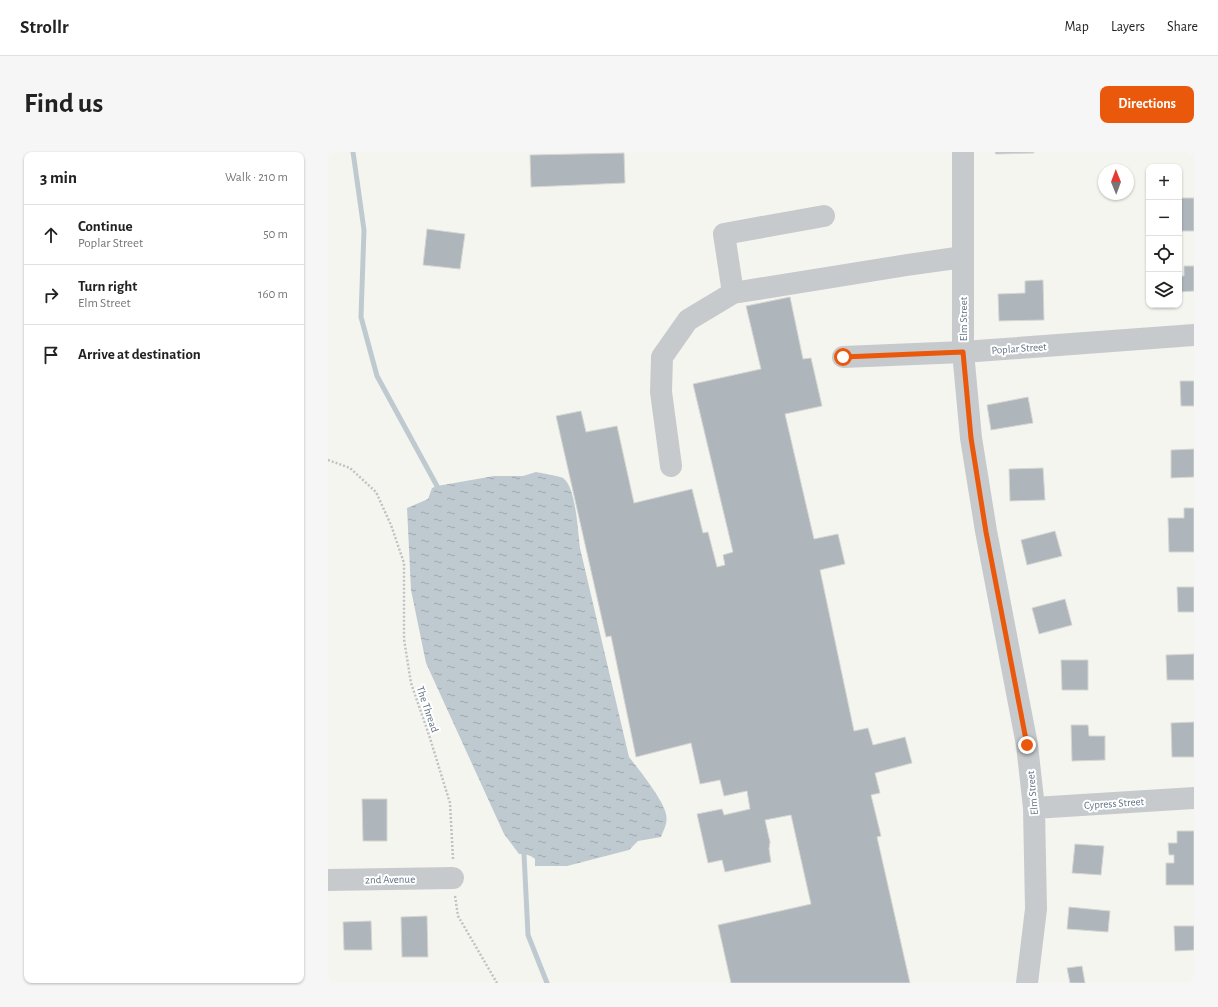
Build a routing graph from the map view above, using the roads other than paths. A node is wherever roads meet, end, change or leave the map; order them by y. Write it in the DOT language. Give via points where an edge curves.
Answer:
graph roads {
  1 [pos="963,152"];
  2 [pos="824,216"];
  3 [pos="963,257"];
  4 [pos="733,292"];
  5 [pos="1194,335"];
  6 [pos="963,352"];
  7 [pos="843,357"];
  8 [pos="671,466"];
  9 [pos="1194,798"];
  10 [pos="1034,808"];
  11 [pos="453,878"];
  12 [pos="328,880"];
  13 [pos="1027,983"];
  1 -- 3 [label="street, Elm Street"];
  2 -- 4 [label="street" via="724,234"];
  3 -- 4 [label="street"];
  3 -- 6 [label="street, Elm Street"];
  4 -- 8 [label="street" via="688,320 662,357 661,392"];
  5 -- 6 [label="street, Poplar Street"];
  6 -- 7 [label="street, Poplar Street"];
  6 -- 10 [label="street, Elm Street" via="971,438 986,532 1027,745"];
  9 -- 10 [label="street, Cypress Street"];
  10 -- 13 [label="street, Elm Street" via="1036,909"];
  11 -- 12 [label="street, 2nd Avenue"];
}
